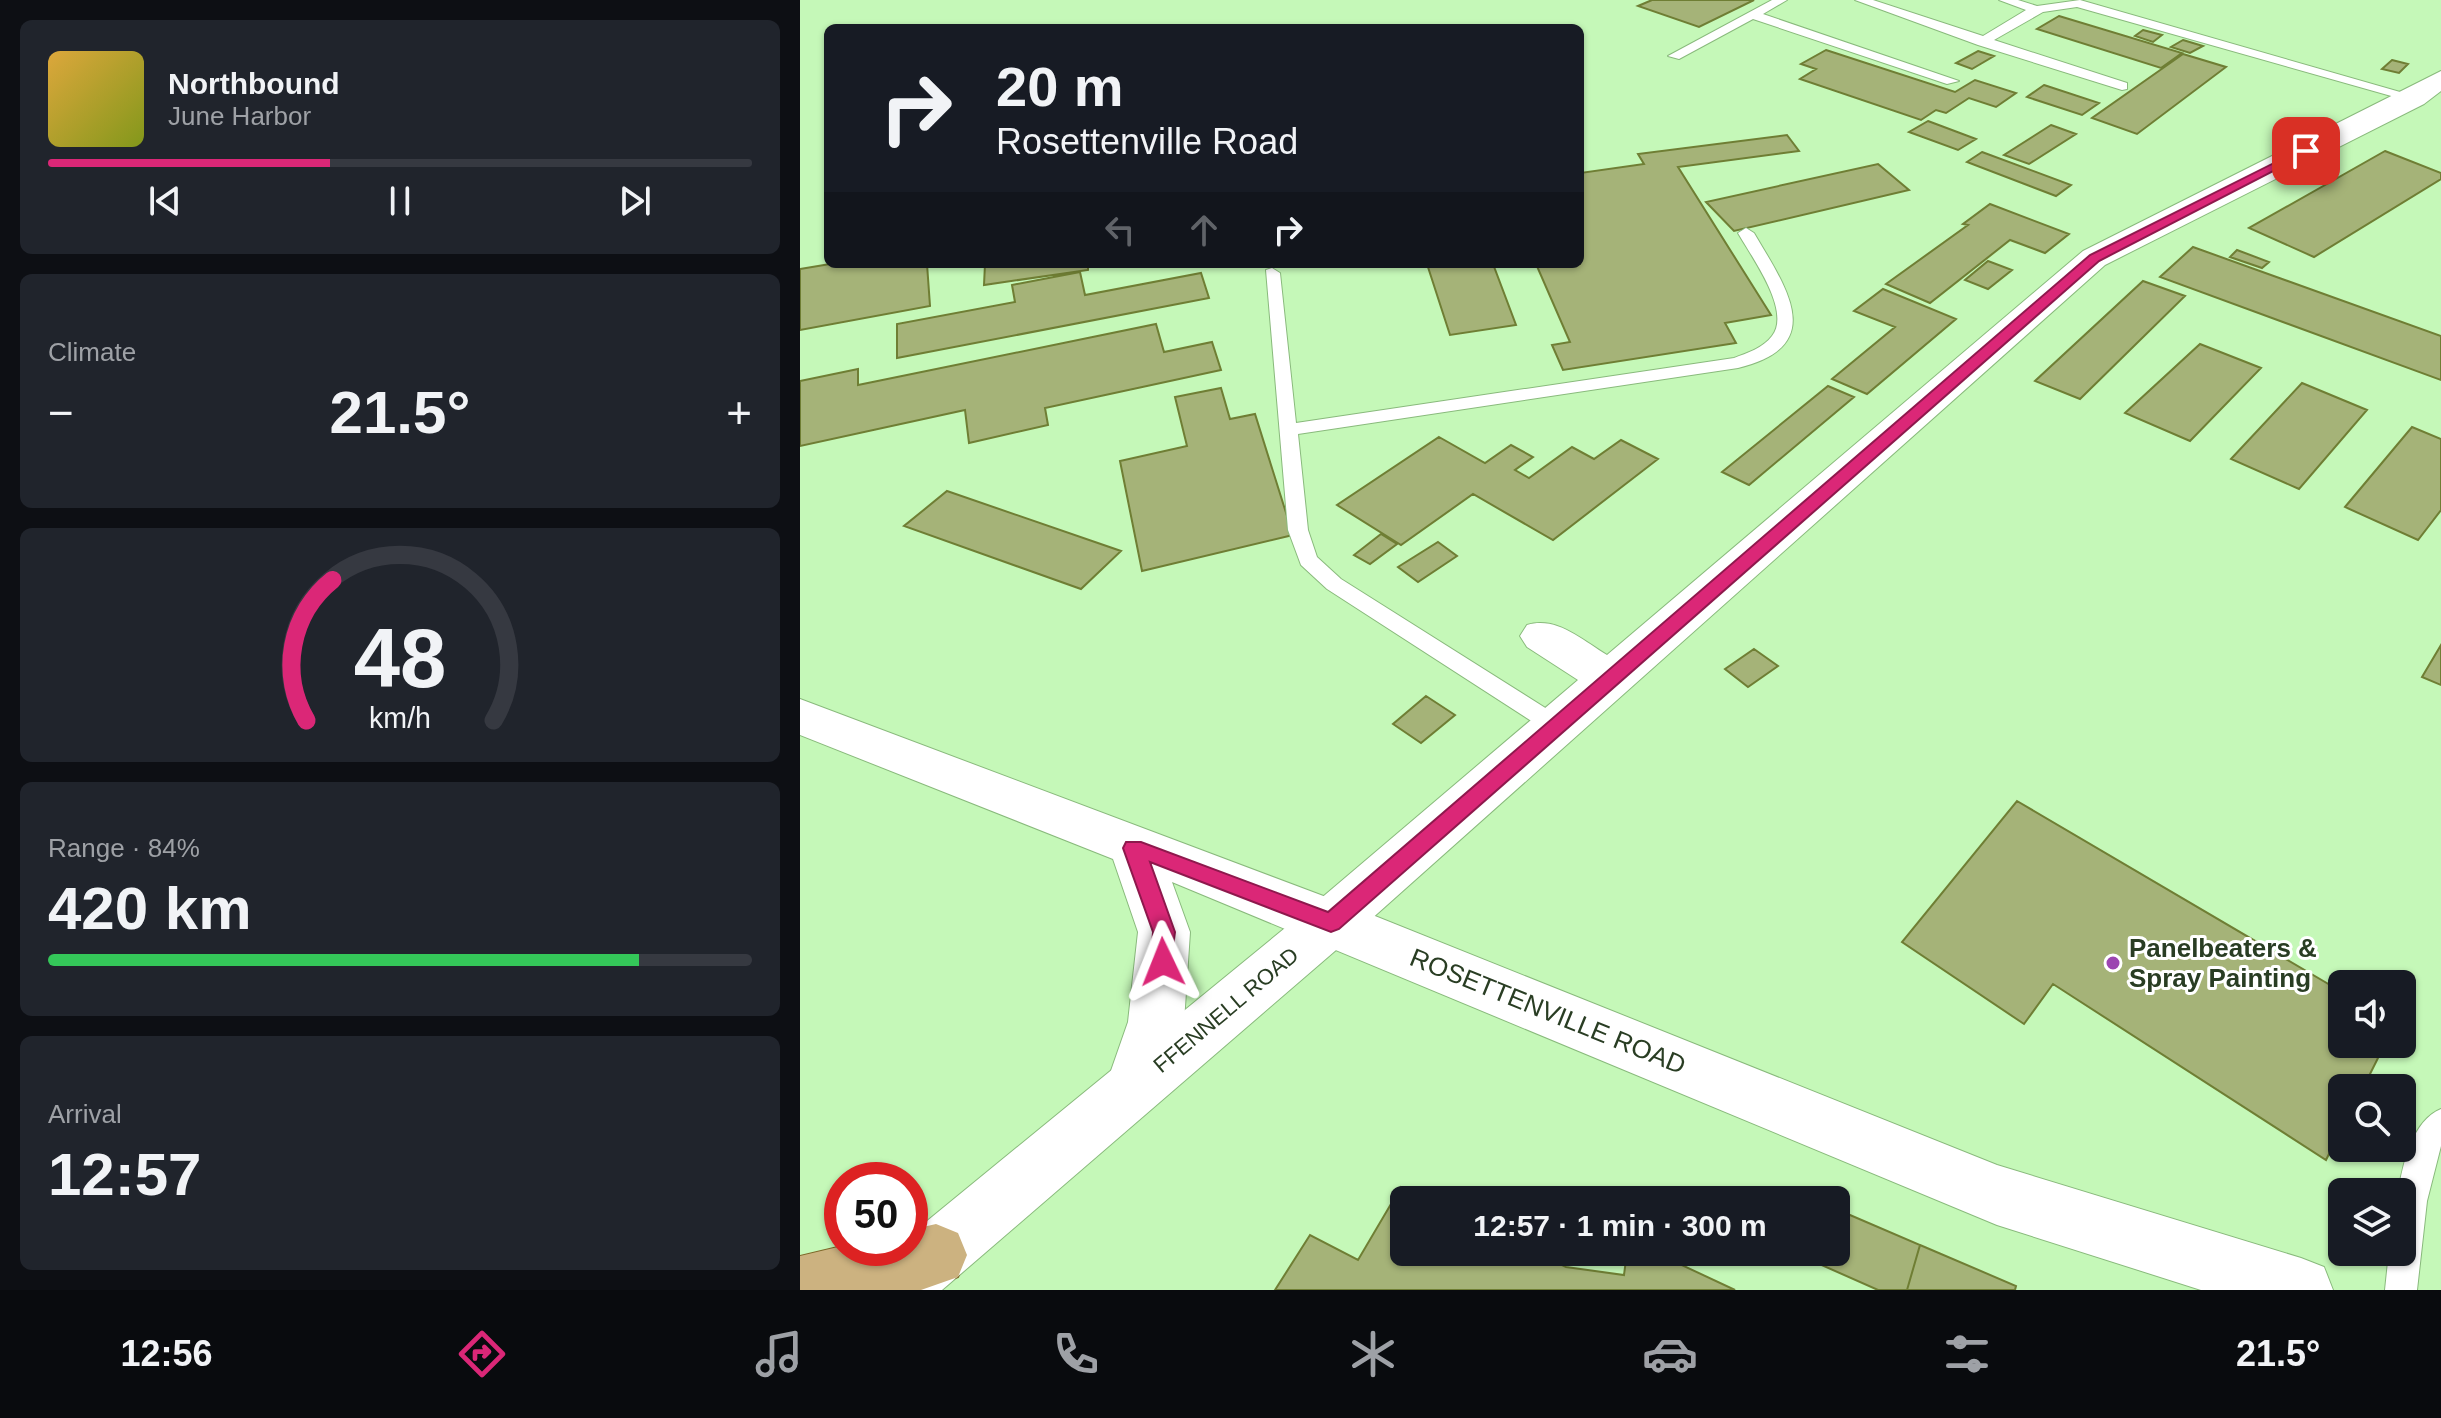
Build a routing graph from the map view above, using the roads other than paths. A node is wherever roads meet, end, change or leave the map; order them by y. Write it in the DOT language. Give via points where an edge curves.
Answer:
graph roads {
  1 [pos="1781,0"];
  2 [pos="1861,0"];
  3 [pos="2005,0"];
  4 [pos="2035,9"];
  5 [pos="1752,15"];
  6 [pos="1982,42"];
  7 [pos="1674,56"];
  8 [pos="2441,79"];
  9 [pos="1952,81"];
  10 [pos="2122,86"];
  11 [pos="2414,98"];
  12 [pos="1746,233"];
  13 [pos="1272,273"];
  14 [pos="1287,430"];
  15 [pos="1542,636"];
  16 [pos="1613,680"];
  17 [pos="800,716"];
  18 [pos="1558,727"];
  19 [pos="1134,848"];
  20 [pos="1331,922"];
  21 [pos="1135,1085"];
  22 [pos="2441,1123"];
  23 [pos="918,1274"];
  24 [pos="800,1288"];
  25 [pos="2301,1290"];
  26 [pos="2401,1290"];
  1 -- 5 [label="lane"];
  2 -- 6 [label="lane"];
  3 -- 4 [label="lane"];
  4 -- 6 [label="lane"];
  4 -- 11 [label="lane" via="2062,2 2096,6"];
  5 -- 7 [label="lane"];
  5 -- 9 [label="lane"];
  6 -- 10 [label="lane"];
  8 -- 11 [label="street, FFENNELL ROAD"];
  11 -- 16 [label="street, FFENNELL ROAD" via="2094,258"];
  12 -- 14 [label="lane" via="1788,312 1788,330 1761,355 1738,363"];
  13 -- 14 [label="lane"];
  14 -- 18 [label="lane" via="1298,530 1308,560 1362,603"];
  15 -- 16 [label="street"];
  16 -- 18 [label="street, FFENNELL ROAD"];
  17 -- 19 [label="street, ROSETTENVILLE ROAD"];
  18 -- 20 [label="street, FFENNELL ROAD"];
  19 -- 20 [label="street, ROSETTENVILLE ROAD"];
  19 -- 21 [label="street" via="1164,932 1156,1022"];
  20 -- 21 [label="street, FFENNELL ROAD"];
  20 -- 25 [label="street, ROSETTENVILLE ROAD" via="1997,1195"];
  21 -- 23 [label="street, FFENNELL ROAD"];
  22 -- 26 [label="lane" via="2420,1156"];
  23 -- 24 [label="main road"];
}
